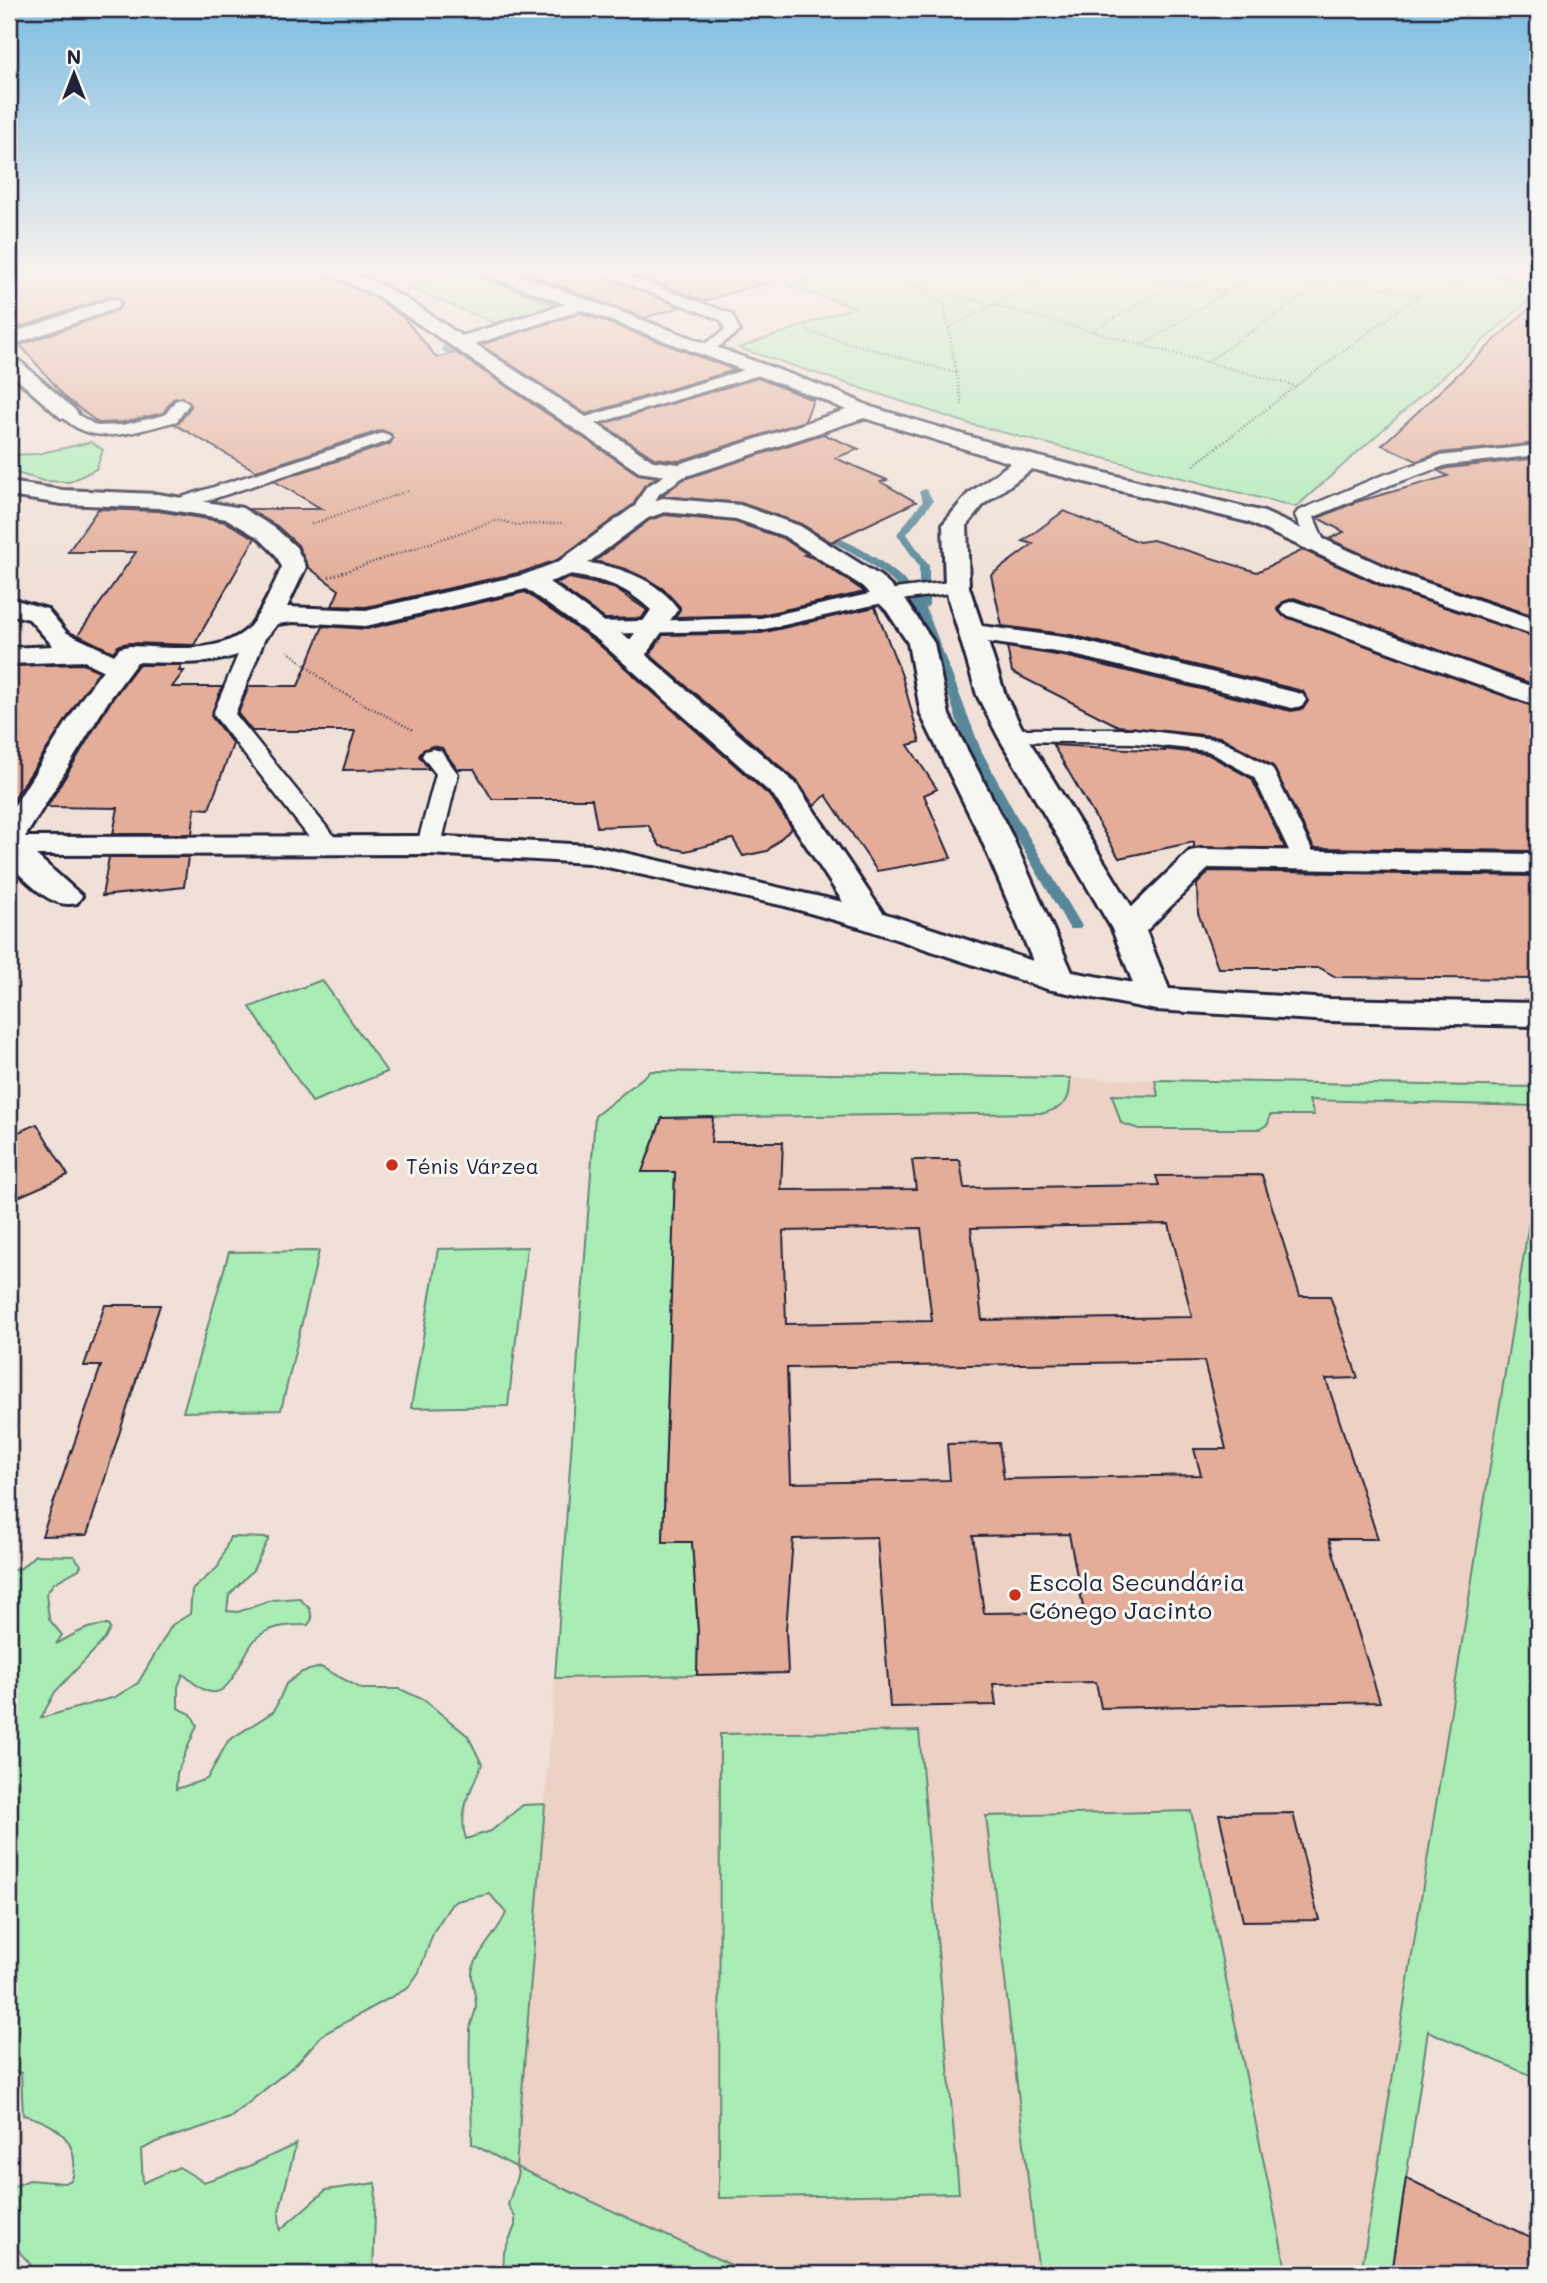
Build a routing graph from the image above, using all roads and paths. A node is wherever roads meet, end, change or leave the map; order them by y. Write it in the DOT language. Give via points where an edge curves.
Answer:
graph roads {
  1 [pos="24,376"];
  2 [pos="509,376"];
  3 [pos="742,376"];
  4 [pos="776,376"];
  5 [pos="957,376"];
  6 [pos="1257,376"];
  7 [pos="1310,376"];
  8 [pos="1296,386"];
  9 [pos="181,404"];
  10 [pos="962,405"];
  11 [pos="863,411"];
  12 [pos="68,414"];
  13 [pos="582,423"];
  14 [pos="383,438"];
  15 [pos="1538,450"];
  16 [pos="1028,461"];
  17 [pos="1186,472"];
  18 [pos="673,475"];
  19 [pos="9,489"];
  20 [pos="408,491"];
  21 [pos="179,504"];
  22 [pos="640,508"];
  23 [pos="271,537"];
  24 [pos="1317,546"];
  25 [pos="566,567"];
  26 [pos="299,576"];
  27 [pos="530,581"];
  28 [pos="957,587"];
  29 [pos="887,596"];
  30 [pos="9,606"];
  31 [pos="1293,609"];
  32 [pos="293,614"];
  33 [pos="345,617"];
  34 [pos="654,626"];
  35 [pos="261,627"];
  36 [pos="599,628"];
  37 [pos="1538,628"];
  38 [pos="970,632"];
  39 [pos="9,656"];
  40 [pos="632,656"];
  41 [pos="105,660"];
  42 [pos="1538,698"];
  43 [pos="1292,701"];
  44 [pos="1012,736"];
  45 [pos="433,756"];
  46 [pos="9,838"];
  47 [pos="328,845"];
  48 [pos="429,845"];
  49 [pos="9,847"];
  50 [pos="1305,860"];
  51 [pos="1538,863"];
  52 [pos="66,896"];
  53 [pos="871,920"];
  54 [pos="1129,929"];
  55 [pos="1059,981"];
  56 [pos="1157,999"];
  57 [pos="1538,1015"];
  1 -- 12 [label="street"];
  2 -- 13 [label="street"];
  3 -- 13 [label="lane"];
  4 -- 11 [label="street"];
  5 -- 10 [label="path"];
  6 -- 8 [label="path"];
  7 -- 8 [label="path"];
  8 -- 17 [label="path"];
  9 -- 12 [label="lane" via="171,418 123,430 94,431"];
  11 -- 16 [label="street"];
  11 -- 18 [label="street"];
  13 -- 18 [label="street" via="647,467"];
  14 -- 21 [label="lane"];
  15 -- 24 [label="lane" via="1445,460 1304,515"];
  16 -- 24 [label="street" via="1256,517"];
  16 -- 28 [label="street" via="976,499 955,524"];
  18 -- 22 [label="lane"];
  19 -- 21 [label="street"];
  20 -- 23 [label="path"];
  21 -- 23 [label="street" via="234,513"];
  22 -- 25 [label="street"];
  22 -- 26 [label="path" via="517,525 498,520"];
  22 -- 29 [label="street" via="663,505 740,512 792,531"];
  23 -- 26 [label="street" via="287,552"];
  24 -- 37 [label="street" via="1394,580"];
  25 -- 27 [label="street"];
  25 -- 34 [label="street" via="611,573 646,592 665,609"];
  26 -- 33 [label="street"];
  26 -- 35 [label="street"];
  27 -- 33 [label="street" via="366,618"];
  27 -- 36 [label="street"];
  28 -- 29 [label="lane"];
  28 -- 38 [label="street"];
  29 -- 34 [label="lane" via="761,624"];
  29 -- 55 [label="street" via="921,643 935,715 996,836"];
  30 -- 41 [label="street" via="38,614 58,639"];
  31 -- 42 [label="street"];
  32 -- 33 [label="street"];
  32 -- 35 [label="street"];
  32 -- 45 [label="path" via="288,650 344,696 439,745"];
  34 -- 36 [label="lane"];
  34 -- 40 [label="street"];
  35 -- 41 [label="street" via="229,648 129,654"];
  35 -- 47 [label="lane" via="224,714"];
  36 -- 40 [label="street"];
  38 -- 43 [label="street" via="1070,646"];
  38 -- 44 [label="street" via="991,695"];
  39 -- 41 [label="street"];
  40 -- 53 [label="street" via="785,790"];
  41 -- 46 [label="street"];
  44 -- 50 [label="lane" via="1134,736 1213,745 1264,773"];
  44 -- 54 [label="street"];
  45 -- 48 [label="lane" via="447,774"];
  47 -- 48 [label="street"];
  47 -- 49 [label="street"];
  48 -- 53 [label="street" via="589,854"];
  49 -- 52 [label="street"];
  50 -- 51 [label="street"];
  50 -- 54 [label="street" via="1201,858"];
  53 -- 55 [label="street"];
  54 -- 56 [label="street"];
  55 -- 56 [label="street"];
  56 -- 57 [label="street" via="1307,1009"];
}
